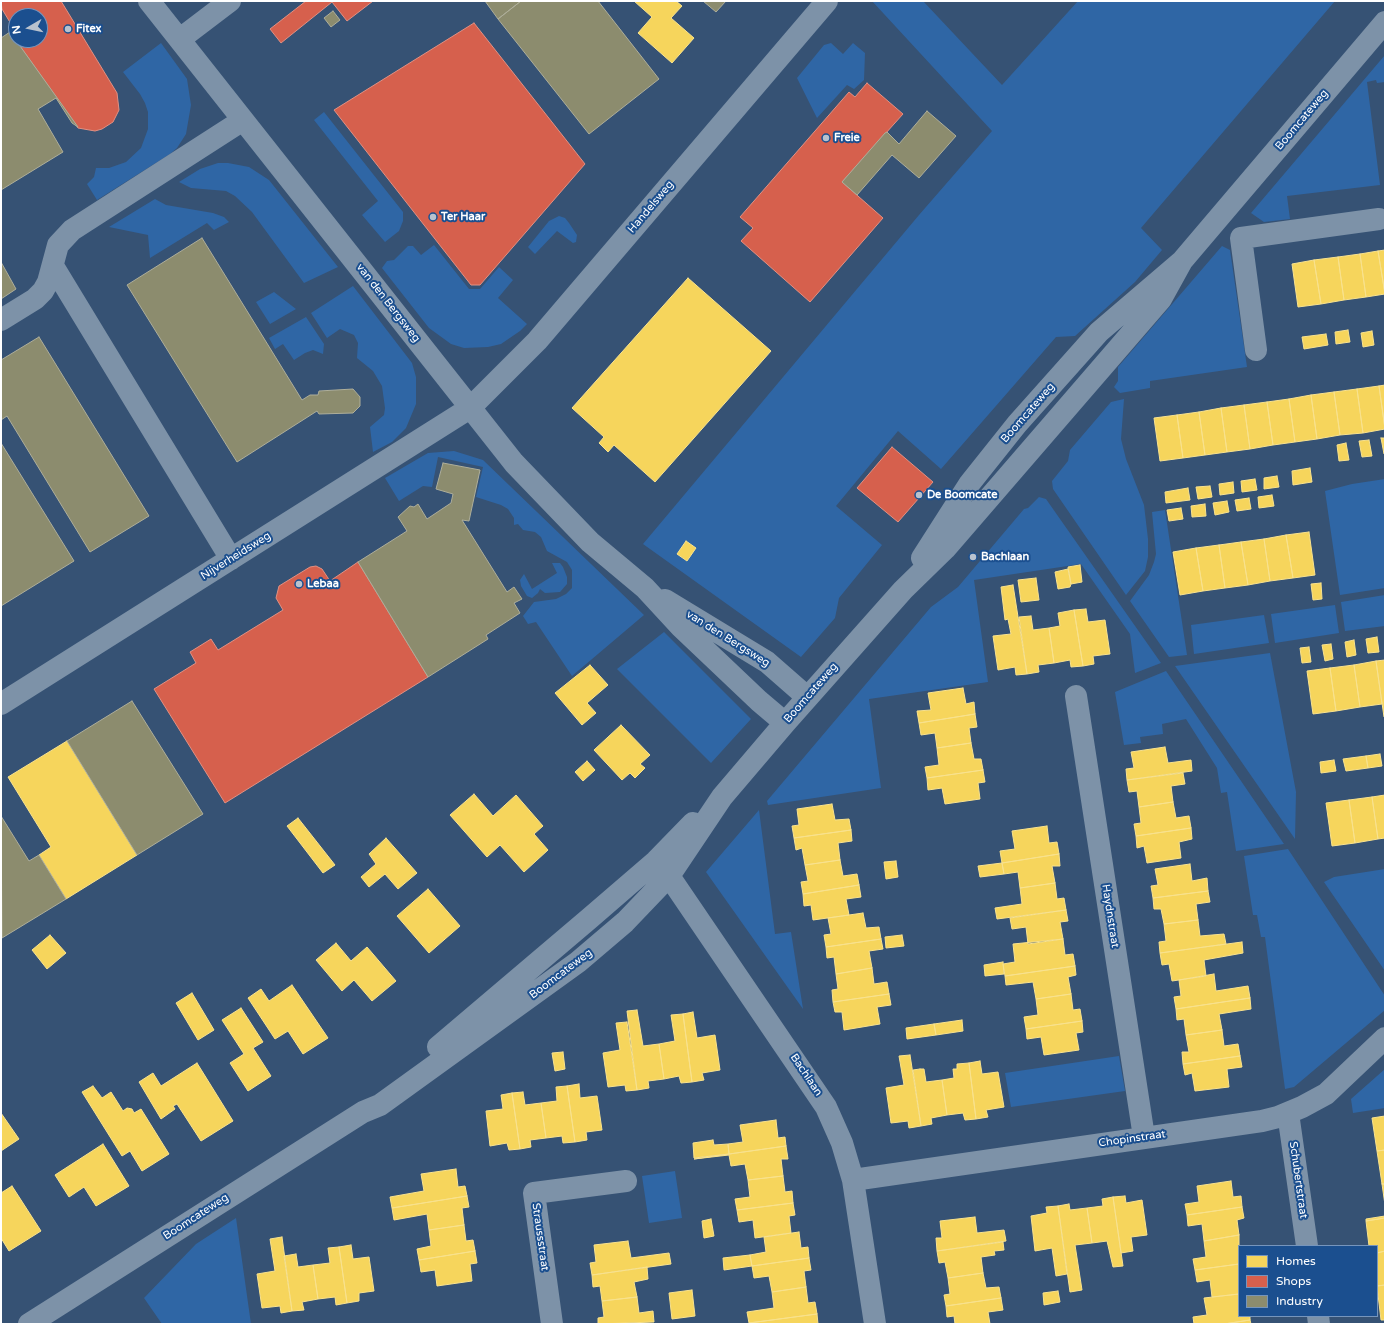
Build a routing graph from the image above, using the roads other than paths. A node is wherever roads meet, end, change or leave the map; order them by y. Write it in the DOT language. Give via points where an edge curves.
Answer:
graph roads {
  1 [pos="149,1"];
  2 [pos="230,1"];
  3 [pos="827,1"];
  4 [pos="1385,22"];
  5 [pos="180,39"];
  6 [pos="243,120"];
  7 [pos="1219,219"];
  8 [pos="1379,219"];
  9 [pos="1241,238"];
  10 [pos="53,266"];
  11 [pos="1,320"];
  12 [pos="1256,350"];
  13 [pos="470,408"];
  14 [pos="231,559"];
  15 [pos="645,588"];
  16 [pos="1076,696"];
  17 [pos="808,697"];
  18 [pos="1,704"];
  19 [pos="785,722"];
  20 [pos="663,869"];
  21 [pos="1385,1038"];
  22 [pos="1288,1113"];
  23 [pos="1144,1137"];
  24 [pos="852,1180"];
  25 [pos="626,1181"];
  26 [pos="1307,1245"];
  27 [pos="30,1324"];
  28 [pos="552,1324"];
  29 [pos="875,1324"];
  1 -- 5 [label="street, van den Bergsweg"];
  2 -- 5 [label="street"];
  3 -- 13 [label="street, Handelsweg" via="537,341"];
  4 -- 7 [label="street, Boomcateweg"];
  5 -- 6 [label="street, van den Bergsweg"];
  6 -- 10 [label="street" via="72,230 58,245"];
  6 -- 13 [label="street, van den Bergsweg"];
  7 -- 9 [label="street"];
  7 -- 17 [label="street, Boomcateweg" via="1182,261 1161,298 945,549 903,590"];
  8 -- 9 [label="street"];
  9 -- 12 [label="street"];
  10 -- 11 [label="street" via="48,282 35,299"];
  10 -- 14 [label="street"];
  13 -- 14 [label="street, Nijverheidsweg"];
  13 -- 15 [label="street, van den Bergsweg" via="514,463 590,542"];
  14 -- 18 [label="street, Nijverheidsweg"];
  15 -- 17 [label="street, van den Bergsweg" via="767,662"];
  15 -- 19 [label="street, van den Bergsweg" via="681,627 759,701"];
  16 -- 23 [label="street, Haydnstraat"];
  17 -- 19 [label="street, Boomcateweg"];
  19 -- 20 [label="street, Boomcateweg"];
  20 -- 24 [label="street, Bachlaan" via="826,1107 842,1143"];
  20 -- 27 [label="street, Boomcateweg" via="625,922 578,962 380,1105 363,1112"];
  21 -- 22 [label="street, Chopinstraat" via="1330,1090 1314,1102"];
  22 -- 23 [label="street, Chopinstraat" via="1262,1121"];
  22 -- 26 [label="street, Schubertstraat"];
  23 -- 24 [label="street, Chopinstraat"];
  24 -- 29 [label="street, Bachlaan"];
  25 -- 28 [label="street, Straussstraat" via="534,1193"];
}
